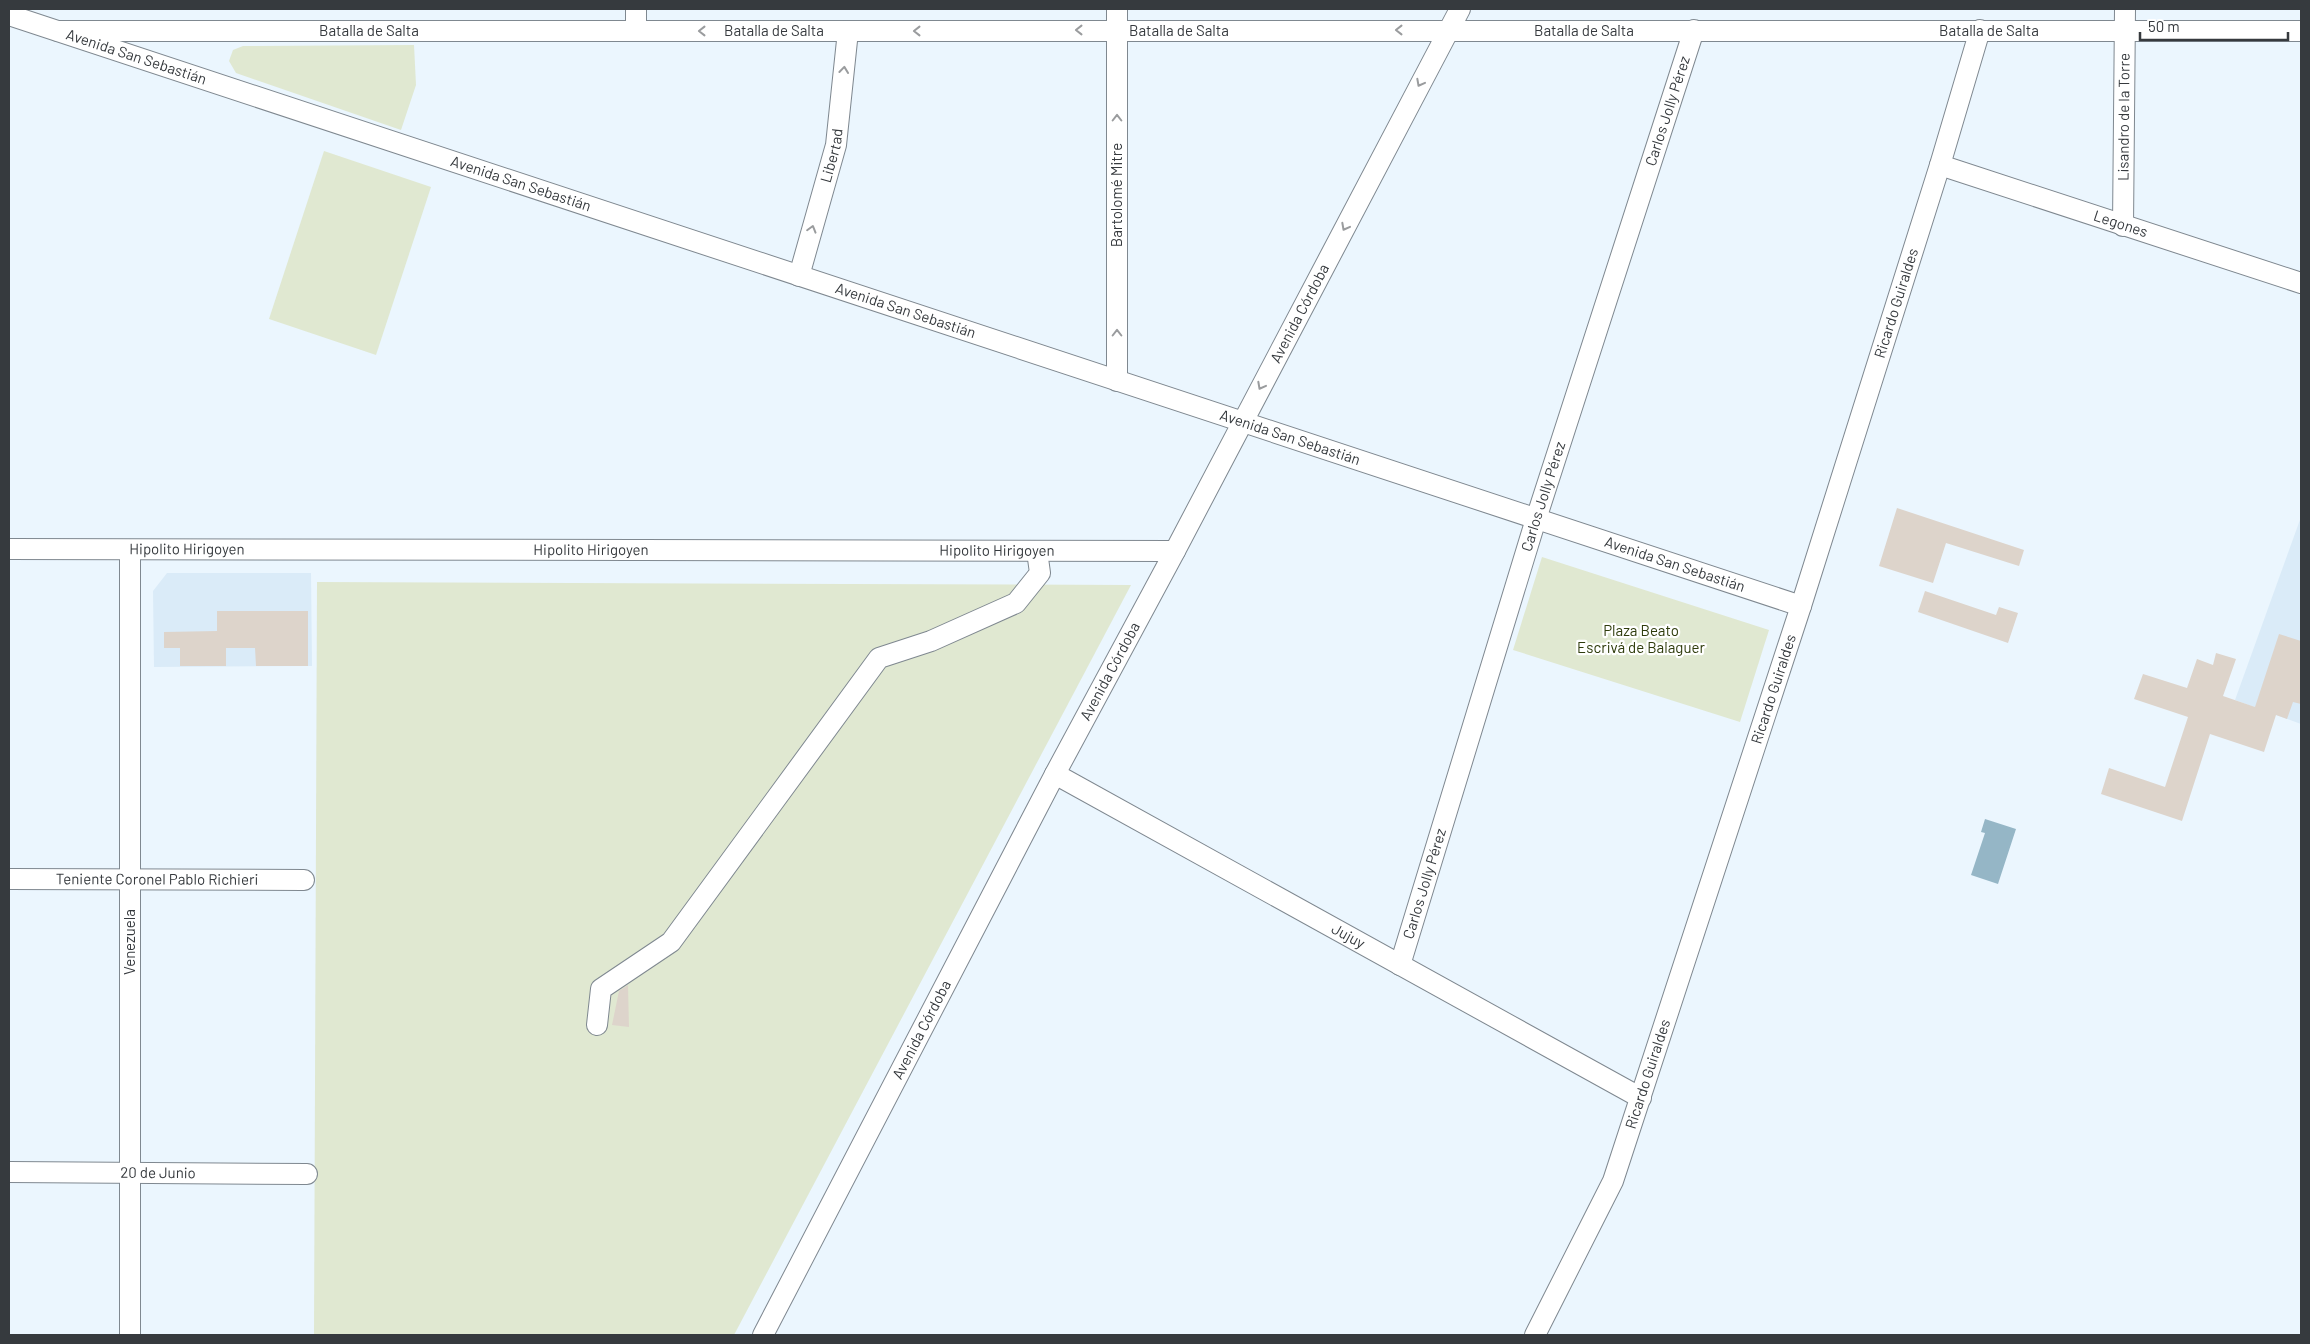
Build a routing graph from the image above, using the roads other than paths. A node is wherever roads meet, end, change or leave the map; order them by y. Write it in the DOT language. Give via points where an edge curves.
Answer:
graph roads {
  1 [pos="636,9"];
  2 [pos="1117,9"];
  3 [pos="1460,9"];
  4 [pos="2125,9"];
  5 [pos="9,15"];
  6 [pos="1117,30"];
  7 [pos="1448,30"];
  8 [pos="1694,30"];
  9 [pos="1980,30"];
  10 [pos="2125,30"];
  11 [pos="58,31"];
  12 [pos="636,31"];
  13 [pos="848,31"];
  14 [pos="2301,31"];
  15 [pos="1940,165"];
  16 [pos="2124,226"];
  17 [pos="799,276"];
  18 [pos="2301,283"];
  19 [pos="1117,381"];
  20 [pos="1242,423"];
  21 [pos="1536,519"];
  22 [pos="9,549"];
  23 [pos="130,550"];
  24 [pos="1037,551"];
  25 [pos="1175,551"];
  26 [pos="1801,606"];
  27 [pos="1055,774"];
  28 [pos="9,879"];
  29 [pos="130,880"];
  30 [pos="304,880"];
  31 [pos="1400,965"];
  32 [pos="597,1025"];
  33 [pos="1641,1098"];
  34 [pos="9,1172"];
  35 [pos="130,1173"];
  36 [pos="307,1174"];
  37 [pos="130,1335"];
  38 [pos="762,1335"];
  39 [pos="1535,1335"];
  1 -- 12 [label="street"];
  2 -- 6 [label="street, Bartolomé Mitre"];
  3 -- 7 [label="street, Avenida Córdoba"];
  4 -- 10 [label="street, Lisandro de la Torre"];
  5 -- 11 [label="street, Avenida San Sebastián"];
  7 -- 6 [label="street, Batalla de Salta, one-way"];
  6 -- 13 [label="street, Batalla de Salta, one-way"];
  19 -- 6 [label="street, Bartolomé Mitre, one-way"];
  7 -- 8 [label="street, Batalla de Salta"];
  7 -- 20 [label="street, Avenida Córdoba, one-way"];
  8 -- 9 [label="street, Batalla de Salta"];
  8 -- 21 [label="street, Carlos Jolly Pérez"];
  9 -- 10 [label="street, Batalla de Salta"];
  9 -- 15 [label="street, Ricardo Guiraldes"];
  10 -- 14 [label="street, Batalla de Salta"];
  10 -- 16 [label="street, Lisandro de la Torre"];
  11 -- 12 [label="street, Batalla de Salta"];
  11 -- 17 [label="street, Avenida San Sebastián"];
  13 -- 12 [label="street, Batalla de Salta, one-way"];
  17 -- 13 [label="street, Libertad, one-way" via="836,145"];
  15 -- 16 [label="street, Legones"];
  15 -- 26 [label="street, Ricardo Guiraldes"];
  16 -- 18 [label="street, Legones"];
  17 -- 19 [label="street, Avenida San Sebastián"];
  19 -- 20 [label="street, Avenida San Sebastián"];
  20 -- 21 [label="street, Avenida San Sebastián"];
  20 -- 25 [label="street, Avenida Córdoba"];
  21 -- 26 [label="street, Avenida San Sebastián"];
  21 -- 31 [label="street, Carlos Jolly Pérez"];
  22 -- 23 [label="street, Hipolito Hirigoyen"];
  23 -- 24 [label="street, Hipolito Hirigoyen"];
  23 -- 29 [label="street, Venezuela"];
  24 -- 25 [label="street, Hipolito Hirigoyen"];
  24 -- 32 [label="street" via="1040,573 1016,603 931,642 879,658 671,942 601,989"];
  25 -- 27 [label="street, Avenida Córdoba"];
  26 -- 33 [label="street, Ricardo Guiraldes"];
  27 -- 31 [label="street, Jujuy"];
  27 -- 38 [label="street, Avenida Córdoba"];
  28 -- 29 [label="street, Teniente Coronel Pablo Richieri"];
  29 -- 30 [label="street, Teniente Coronel Pablo Richieri"];
  29 -- 35 [label="street, Venezuela"];
  31 -- 33 [label="street, Jujuy"];
  33 -- 39 [label="street, Ricardo Guiraldes" via="1613,1181"];
  34 -- 35 [label="street, 20 de Junio"];
  35 -- 36 [label="street, 20 de Junio"];
  35 -- 37 [label="street, Venezuela"];
}
